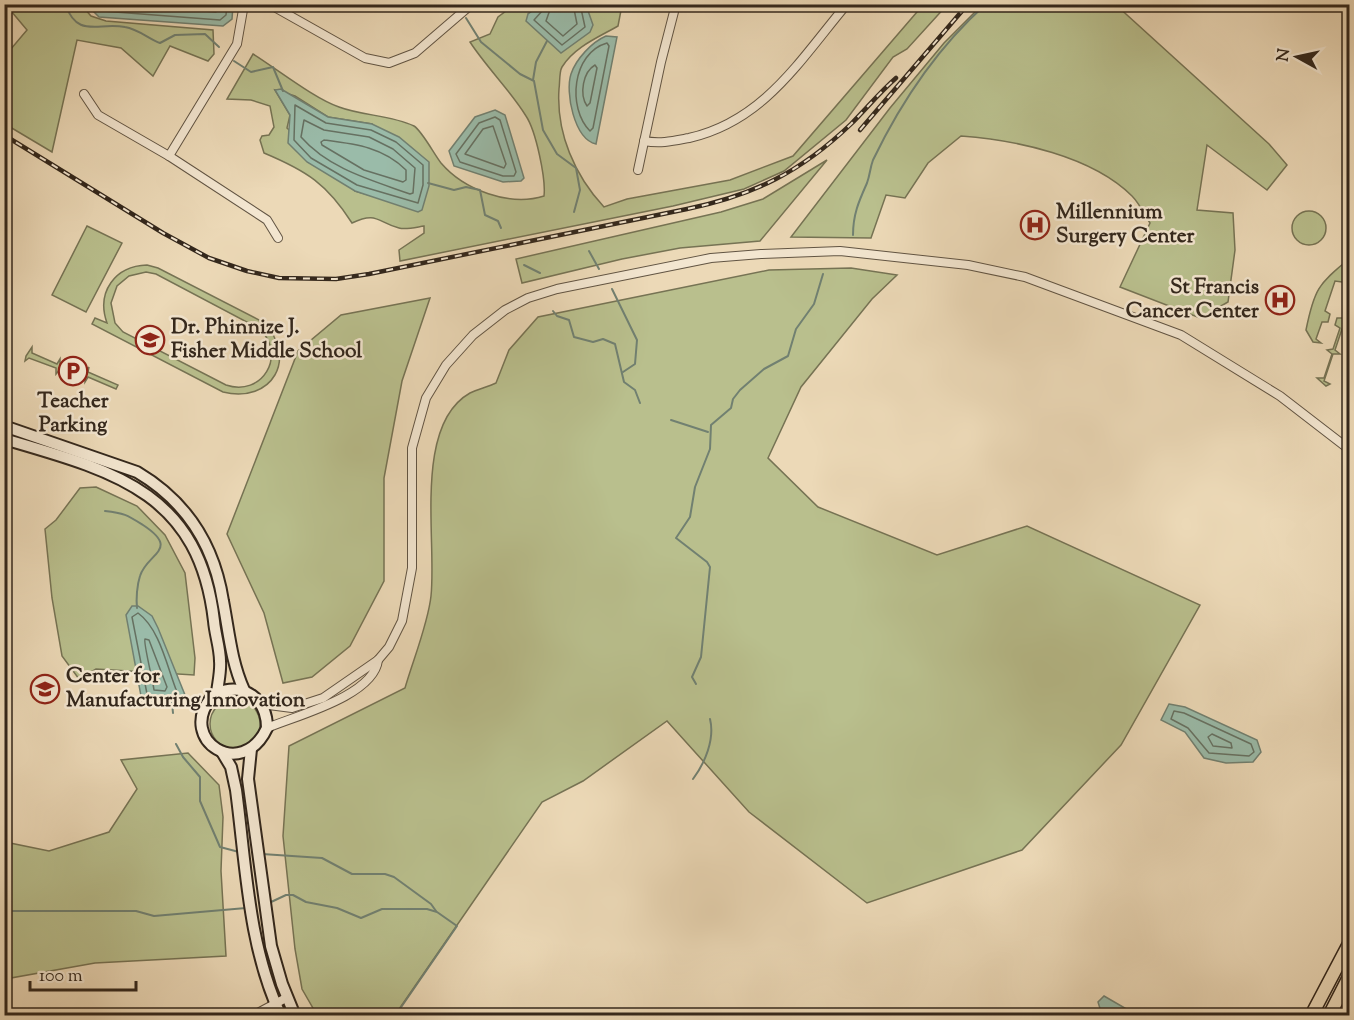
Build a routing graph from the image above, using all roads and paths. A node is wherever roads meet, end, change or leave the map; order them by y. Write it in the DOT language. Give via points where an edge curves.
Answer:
graph roads {
  1 [pos="244,4"];
  2 [pos="269,4"];
  3 [pos="472,4"];
  4 [pos="676,4"];
  5 [pos="847,4"];
  6 [pos="84,94"];
  7 [pos="644,141"];
  8 [pos="169,156"];
  9 [pos="638,170"];
  10 [pos="278,238"];
  11 [pos="4,426"];
  12 [pos="4,439"];
  13 [pos="1350,450"];
  14 [pos="378,660"];
  15 [pos="244,690"];
  16 [pos="214,695"];
  17 [pos="261,704"];
  18 [pos="267,728"];
  19 [pos="251,749"];
  20 [pos="222,752"];
  21 [pos="1348,948"];
  22 [pos="1350,975"];
  23 [pos="286,998"];
  24 [pos="276,1004"];
  25 [pos="252,1016"];
  26 [pos="281,1016"];
  27 [pos="295,1016"];
  28 [pos="1311,1016"];
  29 [pos="1329,1016"];
  1 -- 8 [label="street" via="237,44"];
  2 -- 3 [label="street" via="364,58 389,63 415,54"];
  4 -- 7 [label="street"];
  5 -- 7 [label="street" via="766,101 730,125 702,135 660,144"];
  6 -- 8 [label="street" via="98,115"];
  7 -- 9 [label="street"];
  8 -- 10 [label="street" via="267,220"];
  11 -- 15 [label="street" via="136,472 156,483 183,509 200,531 217,566 231,653"];
  12 -- 16 [label="street" via="70,459 129,483 164,507 183,527 200,557 210,588 220,662"];
  13 -- 14 [label="street" via="1280,396 1181,336 1025,277 968,265 840,252 761,254 711,258 557,289 505,310 473,334 446,365 426,398 412,448 412,568 402,621"];
  14 -- 17 [label="street" via="337,691 302,706"];
  14 -- 18 [label="street" via="377,668 366,680 337,701"];
  15 -- 16 [label="street" via="235,688"];
  15 -- 17 [label="street"];
  16 -- 20 [label="street" via="202,711 202,729 209,743"];
  17 -- 18 [label="street"];
  18 -- 19 [label="street"];
  19 -- 20 [label="street" via="232,754"];
  19 -- 23 [label="street" via="248,779 255,838 274,963"];
  20 -- 24 [label="street" via="233,771 253,921"];
  21 -- 28 [label="main road"];
  22 -- 29 [label="main road"];
  23 -- 24 [label="street"];
  23 -- 27 [label="street"];
  24 -- 25 [label="street"];
  24 -- 26 [label="street"];
}
